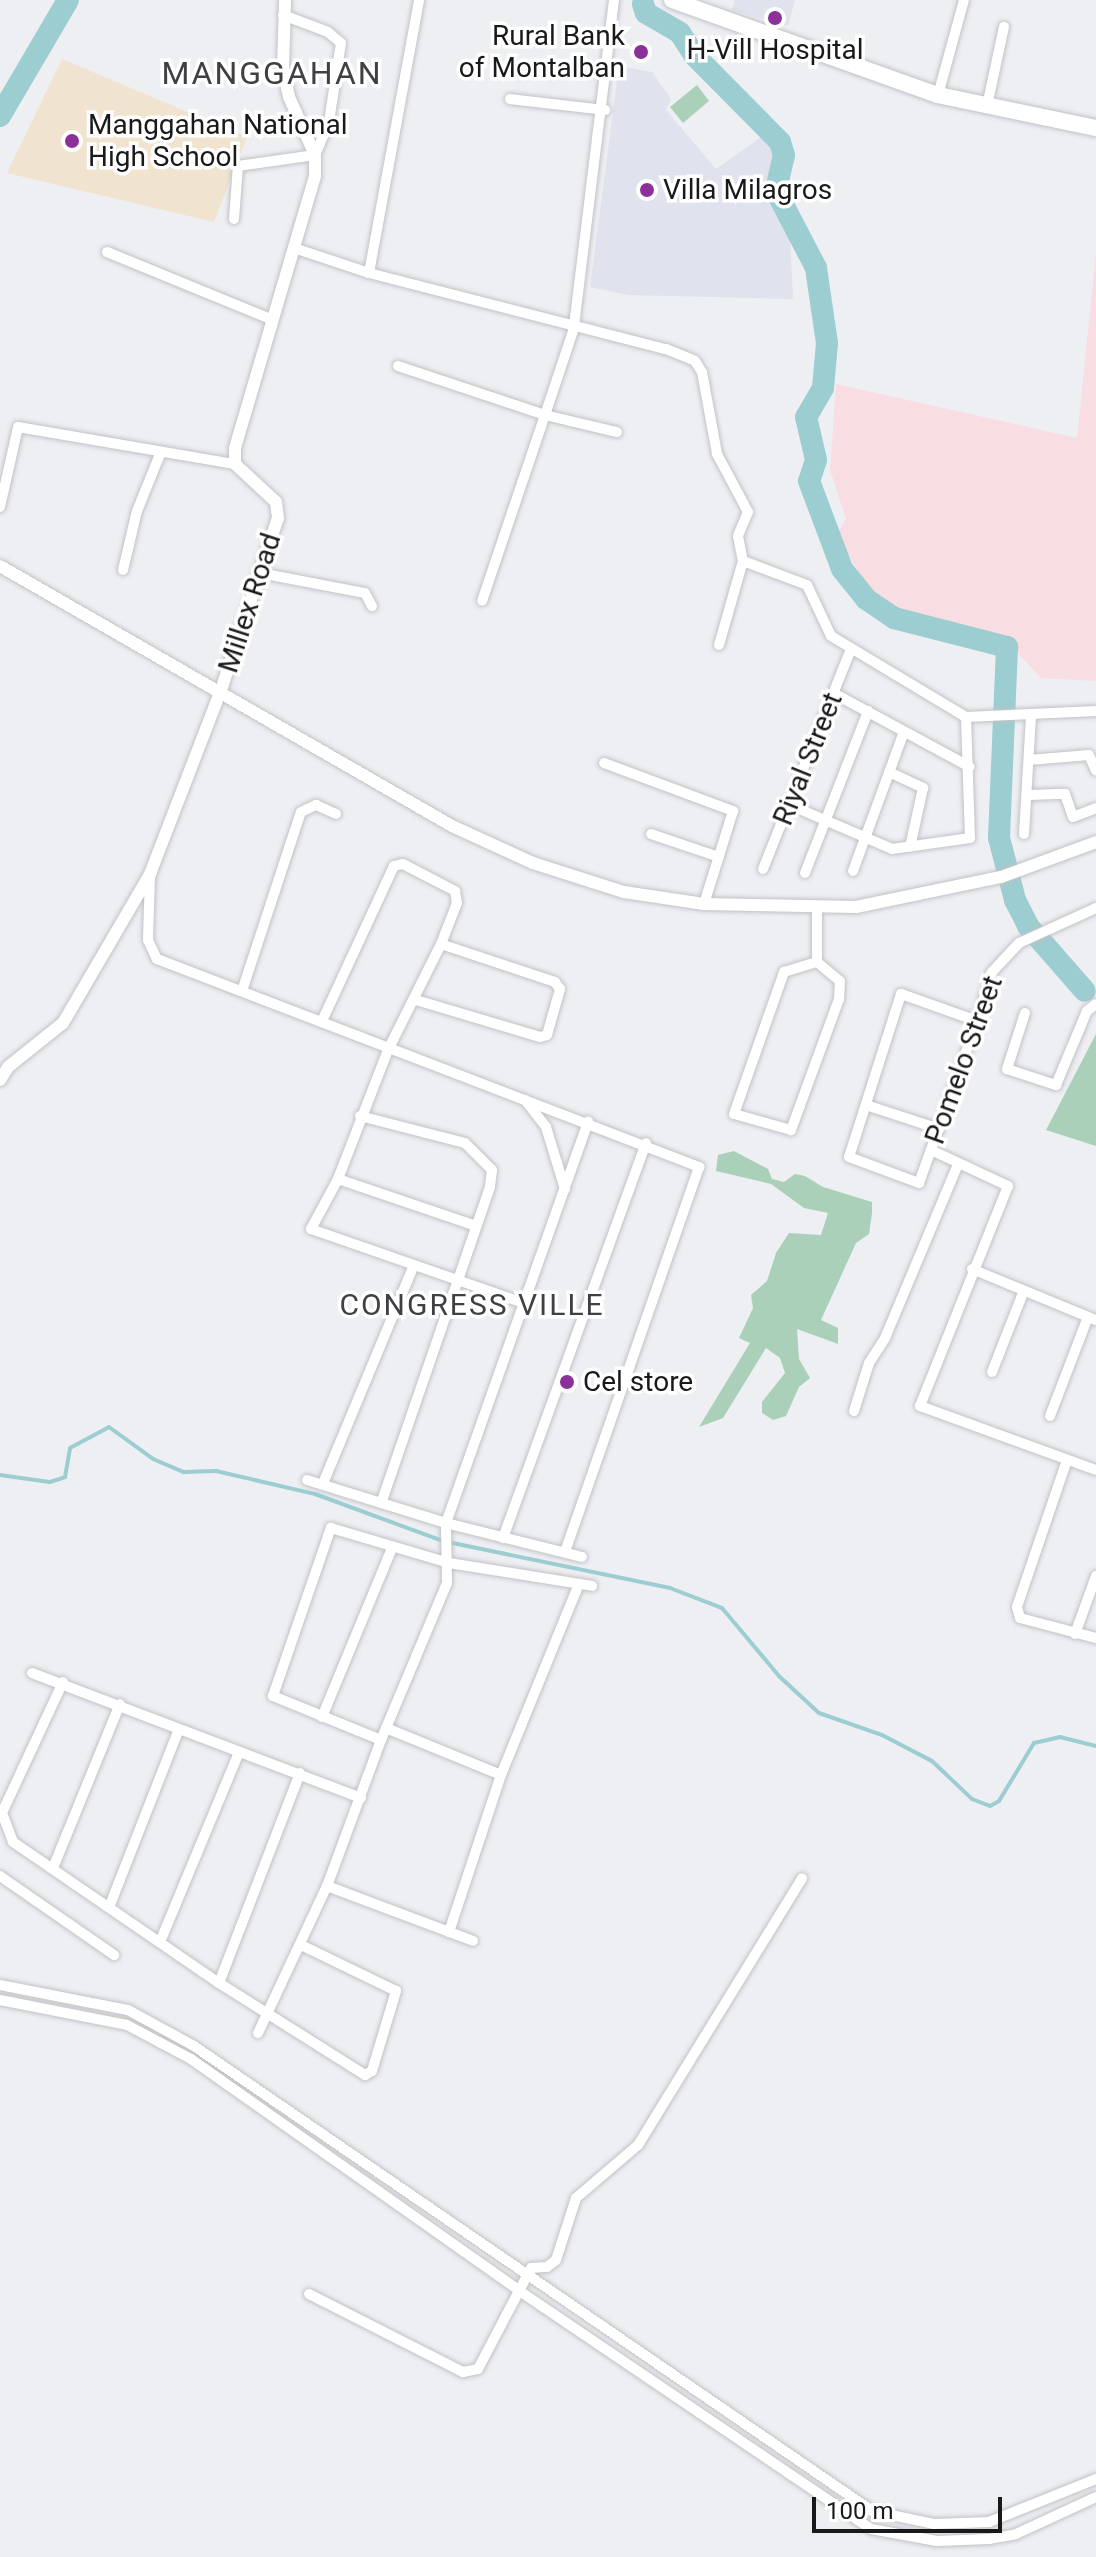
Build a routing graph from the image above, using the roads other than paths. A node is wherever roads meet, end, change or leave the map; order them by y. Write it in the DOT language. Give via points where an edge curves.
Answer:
graph roads {
  1 [pos="285,0"];
  2 [pos="419,0"];
  3 [pos="614,0"];
  4 [pos="672,0"];
  5 [pos="964,0"];
  6 [pos="283,15"];
  7 [pos="1004,27"];
  8 [pos="938,95"];
  9 [pos="510,99"];
  10 [pos="987,106"];
  11 [pos="605,110"];
  12 [pos="1096,128"];
  13 [pos="315,155"];
  14 [pos="234,219"];
  15 [pos="297,249"];
  16 [pos="107,252"];
  17 [pos="369,273"];
  18 [pos="273,320"];
  19 [pos="574,328"];
  20 [pos="398,366"];
  21 [pos="545,415"];
  22 [pos="617,432"];
  23 [pos="161,452"];
  24 [pos="235,464"];
  25 [pos="4,469"];
  26 [pos="0,507"];
  27 [pos="743,561"];
  28 [pos="0,566"];
  29 [pos="123,570"];
  30 [pos="260,573"];
  31 [pos="482,601"];
  32 [pos="372,606"];
  33 [pos="719,645"];
  34 [pos="851,649"];
  35 [pos="220,693"];
  36 [pos="835,694"];
  37 [pos="868,711"];
  38 [pos="1096,711"];
  39 [pos="1031,715"];
  40 [pos="966,717"];
  41 [pos="904,732"];
  42 [pos="1029,760"];
  43 [pos="604,763"];
  44 [pos="970,767"];
  45 [pos="1096,771"];
  46 [pos="889,772"];
  47 [pos="1028,795"];
  48 [pos="790,805"];
  49 [pos="1096,808"];
  50 [pos="336,814"];
  51 [pos="826,820"];
  52 [pos="651,834"];
  53 [pos="1024,834"];
  54 [pos="865,840"];
  55 [pos="1096,842"];
  56 [pos="910,847"];
  57 [pos="716,856"];
  58 [pos="763,869"];
  59 [pos="853,871"];
  60 [pos="805,873"];
  61 [pos="150,874"];
  62 [pos="704,904"];
  63 [pos="1096,908"];
  64 [pos="817,909"];
  65 [pos="441,944"];
  66 [pos="817,962"];
  67 [pos="242,991"];
  68 [pos="416,1000"];
  69 [pos="1096,1004"];
  70 [pos="1025,1013"];
  71 [pos="322,1021"];
  72 [pos="977,1021"];
  73 [pos="388,1050"];
  74 [pos="0,1080"];
  75 [pos="524,1099"];
  76 [pos="866,1105"];
  77 [pos="360,1116"];
  78 [pos="588,1121"];
  79 [pos="939,1129"];
  80 [pos="646,1143"];
  81 [pos="931,1150"];
  82 [pos="958,1164"];
  83 [pos="338,1179"];
  84 [pos="565,1191"];
  85 [pos="476,1226"];
  86 [pos="413,1267"];
  87 [pos="972,1269"];
  88 [pos="458,1283"];
  89 [pos="1023,1293"];
  90 [pos="521,1302"];
  91 [pos="1092,1318"];
  92 [pos="992,1372"];
  93 [pos="854,1411"];
  94 [pos="1050,1416"];
  95 [pos="1067,1460"];
  96 [pos="1096,1470"];
  97 [pos="307,1480"];
  98 [pos="324,1481"];
  99 [pos="382,1501"];
  100 [pos="448,1528"];
  101 [pos="503,1538"];
  102 [pos="392,1548"];
  103 [pos="565,1551"];
  104 [pos="582,1557"];
  105 [pos="449,1559"];
  106 [pos="1096,1576"];
  107 [pos="579,1584"];
  108 [pos="592,1586"];
  109 [pos="1075,1634"];
  110 [pos="1096,1638"];
  111 [pos="32,1673"];
  112 [pos="63,1682"];
  113 [pos="120,1704"];
  114 [pos="322,1717"];
  115 [pos="386,1728"];
  116 [pos="179,1729"];
  117 [pos="381,1740"];
  118 [pos="239,1752"];
  119 [pos="300,1773"];
  120 [pos="501,1775"];
  121 [pos="361,1798"];
  122 [pos="53,1868"];
  123 [pos="0,1876"];
  124 [pos="802,1878"];
  125 [pos="327,1886"];
  126 [pos="110,1905"];
  127 [pos="449,1932"];
  128 [pos="473,1941"];
  129 [pos="160,1942"];
  130 [pos="301,1945"];
  131 [pos="114,1955"];
  132 [pos="219,1983"];
  133 [pos="0,1985"];
  134 [pos="0,2000"];
  135 [pos="270,2015"];
  136 [pos="258,2033"];
  137 [pos="527,2276"];
  138 [pos="518,2290"];
  139 [pos="309,2294"];
  140 [pos="709,2403"];
  141 [pos="702,2414"];
  142 [pos="1096,2479"];
  143 [pos="1096,2497"];
  1 -- 6 [label="street"];
  2 -- 17 [label="street"];
  3 -- 11 [label="street"];
  4 -- 8 [label="main road"];
  5 -- 8 [label="street"];
  6 -- 13 [label="street" via="289,97"];
  6 -- 13 [label="street" via="328,32 341,43 329,122"];
  7 -- 10 [label="street"];
  8 -- 10 [label="main road"];
  9 -- 11 [label="street"];
  10 -- 12 [label="main road"];
  11 -- 19 [label="street"];
  13 -- 14 [label="street" via="238,166"];
  13 -- 15 [label="street"];
  15 -- 17 [label="street"];
  15 -- 18 [label="street"];
  16 -- 18 [label="street"];
  17 -- 19 [label="street"];
  18 -- 24 [label="street" via="239,431"];
  19 -- 21 [label="street"];
  19 -- 27 [label="street" via="695,361 702,372 717,454 748,512 738,536"];
  20 -- 21 [label="street"];
  21 -- 22 [label="street"];
  21 -- 31 [label="street"];
  23 -- 24 [label="street"];
  23 -- 25 [label="street" via="18,427"];
  23 -- 29 [label="street" via="137,511"];
  24 -- 30 [label="street, Millex Road" via="276,502 278,518"];
  25 -- 26 [label="street"];
  27 -- 33 [label="street"];
  27 -- 34 [label="street" via="807,585 831,636"];
  28 -- 35 [label="street"];
  30 -- 32 [label="street" via="365,593"];
  30 -- 35 [label="street, Millex Road"];
  34 -- 36 [label="street, Riyal Street"];
  34 -- 40 [label="street"];
  35 -- 61 [label="street, Millex Road"];
  35 -- 62 [label="street" via="452,826 533,863 624,892"];
  36 -- 37 [label="street"];
  36 -- 48 [label="street, Riyal Street"];
  37 -- 41 [label="street"];
  37 -- 51 [label="street"];
  38 -- 39 [label="street"];
  39 -- 40 [label="street"];
  39 -- 42 [label="street"];
  40 -- 44 [label="street"];
  41 -- 44 [label="street"];
  41 -- 46 [label="street"];
  42 -- 45 [label="street" via="1089,755"];
  42 -- 47 [label="street"];
  43 -- 57 [label="street" via="733,811"];
  44 -- 56 [label="street" via="970,838"];
  46 -- 54 [label="street"];
  46 -- 56 [label="street" via="923,788"];
  47 -- 49 [label="street" via="1065,794 1073,817"];
  47 -- 53 [label="street"];
  48 -- 51 [label="street"];
  48 -- 58 [label="street, Riyal Street"];
  50 -- 67 [label="street" via="316,805 301,812"];
  51 -- 54 [label="street"];
  51 -- 60 [label="street"];
  52 -- 57 [label="street"];
  54 -- 56 [label="street" via="892,849"];
  54 -- 59 [label="street"];
  55 -- 64 [label="street" via="938,894"];
  57 -- 62 [label="street"];
  61 -- 67 [label="street" via="148,940 157,959"];
  61 -- 74 [label="street, Millex Road" via="63,1023 8,1067"];
  62 -- 64 [label="street"];
  63 -- 72 [label="street, Pomelo Street" via="1019,943 992,972"];
  64 -- 66 [label="street"];
  65 -- 68 [label="street"];
  65 -- 68 [label="street" via="555,982 560,989 547,1035"];
  65 -- 71 [label="street" via="457,903 455,891 403,864 394,866"];
  66 -- 66 [label="street" via="840,981 839,999 791,1130 734,1114 784,972"];
  67 -- 71 [label="street"];
  68 -- 73 [label="street"];
  69 -- 70 [label="street" via="1087,1011 1056,1085 1007,1069"];
  71 -- 73 [label="street"];
  72 -- 76 [label="street" via="901,994"];
  72 -- 79 [label="street, Pomelo Street"];
  73 -- 75 [label="street"];
  73 -- 77 [label="street"];
  75 -- 78 [label="street"];
  75 -- 84 [label="street" via="546,1127"];
  76 -- 79 [label="street"];
  76 -- 81 [label="street, Pomelo Street" via="849,1157 919,1183"];
  77 -- 83 [label="street"];
  77 -- 85 [label="street" via="465,1143 492,1170"];
  78 -- 80 [label="street"];
  78 -- 84 [label="street"];
  79 -- 81 [label="street, Pomelo Street"];
  80 -- 101 [label="street"];
  80 -- 103 [label="street" via="699,1167"];
  81 -- 82 [label="street"];
  82 -- 87 [label="street" via="1008,1186"];
  82 -- 93 [label="street" via="885,1338 869,1363"];
  83 -- 85 [label="street"];
  83 -- 86 [label="street" via="311,1229"];
  84 -- 90 [label="street"];
  85 -- 88 [label="street"];
  86 -- 88 [label="street"];
  86 -- 98 [label="street"];
  87 -- 89 [label="street"];
  87 -- 95 [label="street" via="920,1406"];
  88 -- 90 [label="street"];
  88 -- 99 [label="street"];
  89 -- 91 [label="street"];
  89 -- 92 [label="street"];
  90 -- 100 [label="street"];
  91 -- 94 [label="street"];
  95 -- 96 [label="street"];
  95 -- 109 [label="street" via="1017,1607 1020,1618"];
  97 -- 98 [label="street"];
  98 -- 99 [label="street"];
  99 -- 100 [label="street"];
  100 -- 101 [label="street"];
  100 -- 105 [label="street"];
  101 -- 103 [label="street"];
  102 -- 105 [label="street"];
  102 -- 114 [label="street"];
  102 -- 114 [label="street" via="331,1528 273,1688 273,1696"];
  103 -- 104 [label="street"];
  105 -- 107 [label="street"];
  105 -- 115 [label="street" via="447,1583"];
  106 -- 109 [label="street"];
  107 -- 108 [label="street"];
  107 -- 120 [label="street"];
  109 -- 110 [label="street"];
  111 -- 112 [label="street"];
  112 -- 113 [label="street"];
  112 -- 122 [label="street" via="2,1813 13,1842"];
  113 -- 116 [label="street"];
  113 -- 122 [label="street"];
  114 -- 117 [label="street"];
  115 -- 117 [label="street"];
  115 -- 120 [label="street"];
  116 -- 118 [label="street"];
  116 -- 126 [label="street"];
  117 -- 121 [label="street"];
  118 -- 119 [label="street"];
  118 -- 129 [label="street"];
  119 -- 121 [label="street"];
  119 -- 132 [label="street"];
  120 -- 127 [label="street"];
  121 -- 125 [label="street"];
  122 -- 126 [label="street"];
  123 -- 131 [label="street"];
  124 -- 137 [label="street" via="638,2145 576,2198 556,2260 531,2268"];
  125 -- 127 [label="street"];
  125 -- 130 [label="street"];
  126 -- 129 [label="street"];
  127 -- 128 [label="street"];
  129 -- 132 [label="street"];
  130 -- 135 [label="street"];
  130 -- 135 [label="street" via="396,1991 372,2071 365,2075"];
  132 -- 135 [label="street"];
  133 -- 137 [label="street" via="105,2004 166,2030"];
  134 -- 138 [label="street" via="68,2010 147,2033"];
  135 -- 136 [label="street"];
  137 -- 138 [label="street"];
  137 -- 140 [label="street"];
  138 -- 139 [label="street" via="473,2373 394,2340"];
  138 -- 141 [label="street"];
  140 -- 141 [label="street"];
  140 -- 142 [label="street" via="849,2498 902,2521 959,2526 989,2522"];
  141 -- 143 [label="street" via="838,2510 900,2537 962,2542 1016,2534"];
}
